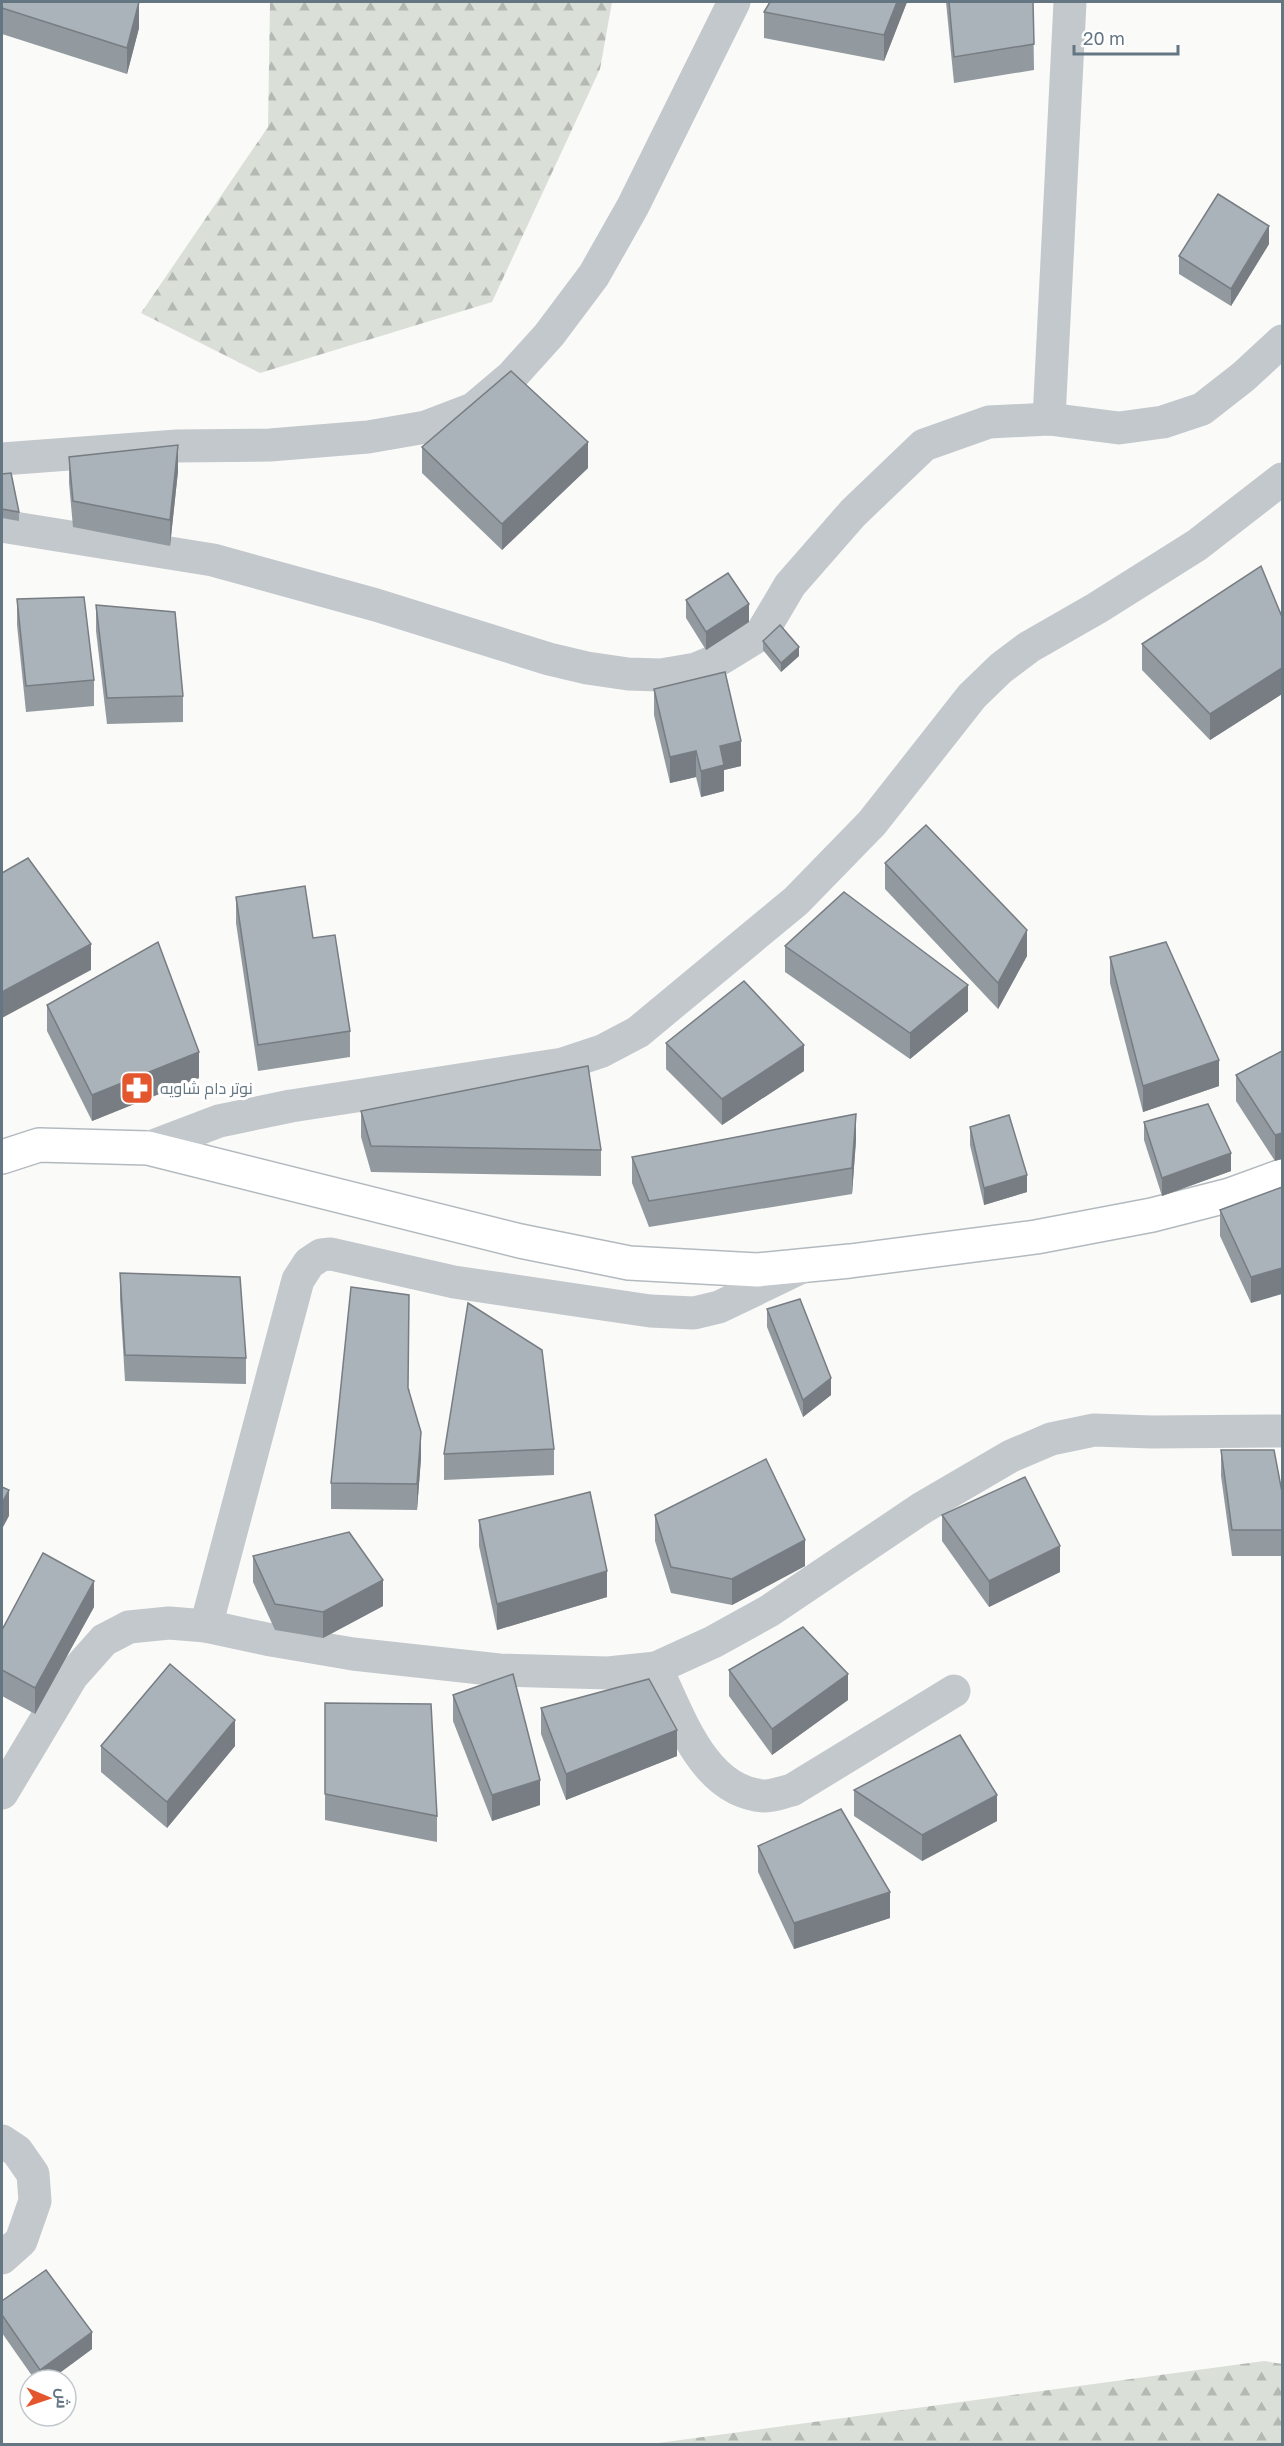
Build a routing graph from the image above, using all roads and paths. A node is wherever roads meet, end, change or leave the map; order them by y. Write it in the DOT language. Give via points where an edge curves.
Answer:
graph roads {
  1 [pos="734,2"];
  2 [pos="1070,2"];
  3 [pos="1282,341"];
  4 [pos="1049,419"];
  5 [pos="2,459"];
  6 [pos="1282,479"];
  7 [pos="2,526"];
  8 [pos="148,1148"];
  9 [pos="2,1157"];
  10 [pos="1282,1176"];
  11 [pos="804,1266"];
  12 [pos="1282,1431"];
  13 [pos="206,1626"];
  14 [pos="656,1668"];
  15 [pos="954,1691"];
  16 [pos="2,1793"];
  17 [pos="2,2141"];
  18 [pos="2,2258"];
  1 -- 5 [label="street" via="633,206 594,275 512,376 473,409 426,427 368,436"];
  2 -- 4 [label="street"];
  3 -- 4 [label="street" via="1202,409 1163,422 1119,428"];
  4 -- 7 [label="street" via="989,422 924,445 853,513 790,585 761,634 696,669 661,675 628,675 549,659 213,560"];
  6 -- 8 [label="street" via="1197,545 1001,668 972,696 872,823 796,901 638,1032 602,1051 562,1064 291,1106 219,1121"];
  8 -- 9 [label="street" via="39,1145"];
  8 -- 11 [label="street" via="520,1241 629,1263 757,1270"];
  10 -- 11 [label="street" via="1174,1209 1036,1237"];
  11 -- 13 [label="street" via="719,1307 672,1312 454,1282 350,1257 321,1255 309,1263 298,1280"];
  12 -- 14 [label="street" via="1094,1430 1051,1439 1011,1456 922,1508 769,1611"];
  13 -- 14 [label="street" via="353,1654 500,1670 608,1673"];
  13 -- 16 [label="street" via="169,1623 129,1627 104,1640 72,1676"];
  14 -- 15 [label="street" via="706,1766 721,1780 765,1796 792,1790"];
  17 -- 18 [label="street" via="17,2151 33,2174 35,2201 21,2241"];
}
